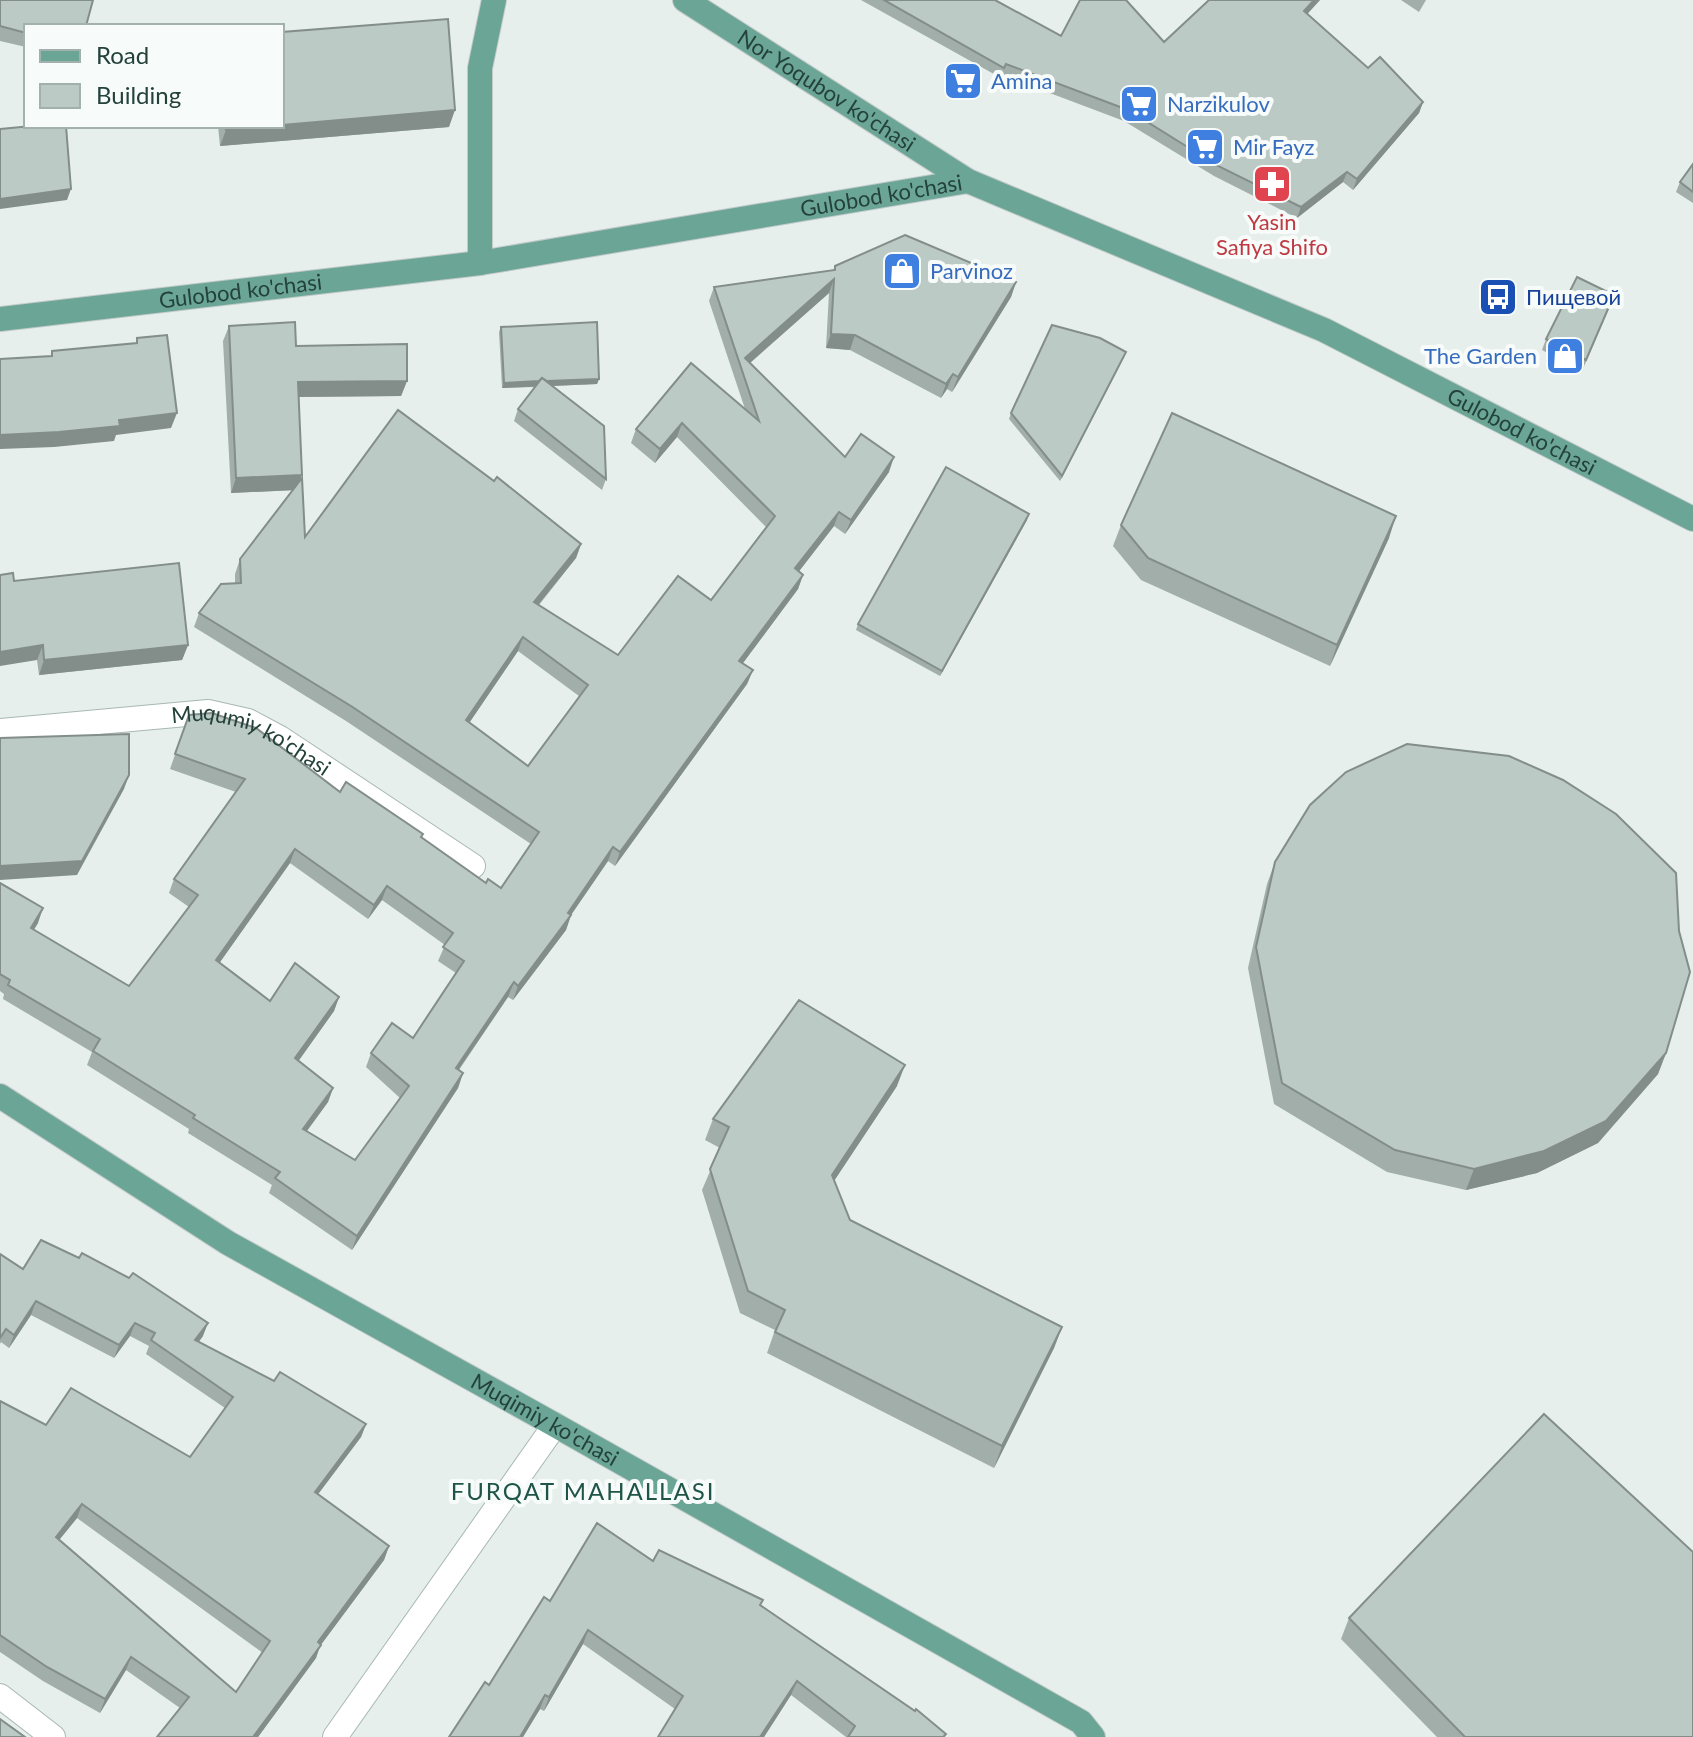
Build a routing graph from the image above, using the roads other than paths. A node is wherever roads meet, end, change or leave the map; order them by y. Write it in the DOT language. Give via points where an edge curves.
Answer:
graph roads {
  1 [pos="494,0"];
  2 [pos="685,0"];
  3 [pos="968,181"];
  4 [pos="480,263"];
  5 [pos="0,319"];
  6 [pos="1693,519"];
  7 [pos="0,731"];
  8 [pos="473,866"];
  9 [pos="0,1096"];
  10 [pos="555,1425"];
  11 [pos="0,1696"];
  12 [pos="53,1737"];
  13 [pos="335,1737"];
  14 [pos="1093,1737"];
  1 -- 4 [label="main road" via="480,68"];
  2 -- 3 [label="main road, Nor Yoqubov ko'chasi"];
  3 -- 4 [label="main road, Gulobod ko'chasi"];
  3 -- 6 [label="main road, Gulobod ko'chasi" via="1324,330"];
  4 -- 5 [label="main road, Gulobod ko'chasi"];
  7 -- 8 [label="street, Muqumiy ko'chasi" via="208,712 248,721"];
  9 -- 10 [label="main road, Muqimiy ko'chasi" via="228,1243"];
  10 -- 13 [label="street"];
  10 -- 14 [label="main road, Muqimiy ko'chasi" via="1081,1722"];
  11 -- 12 [label="street"];
}
